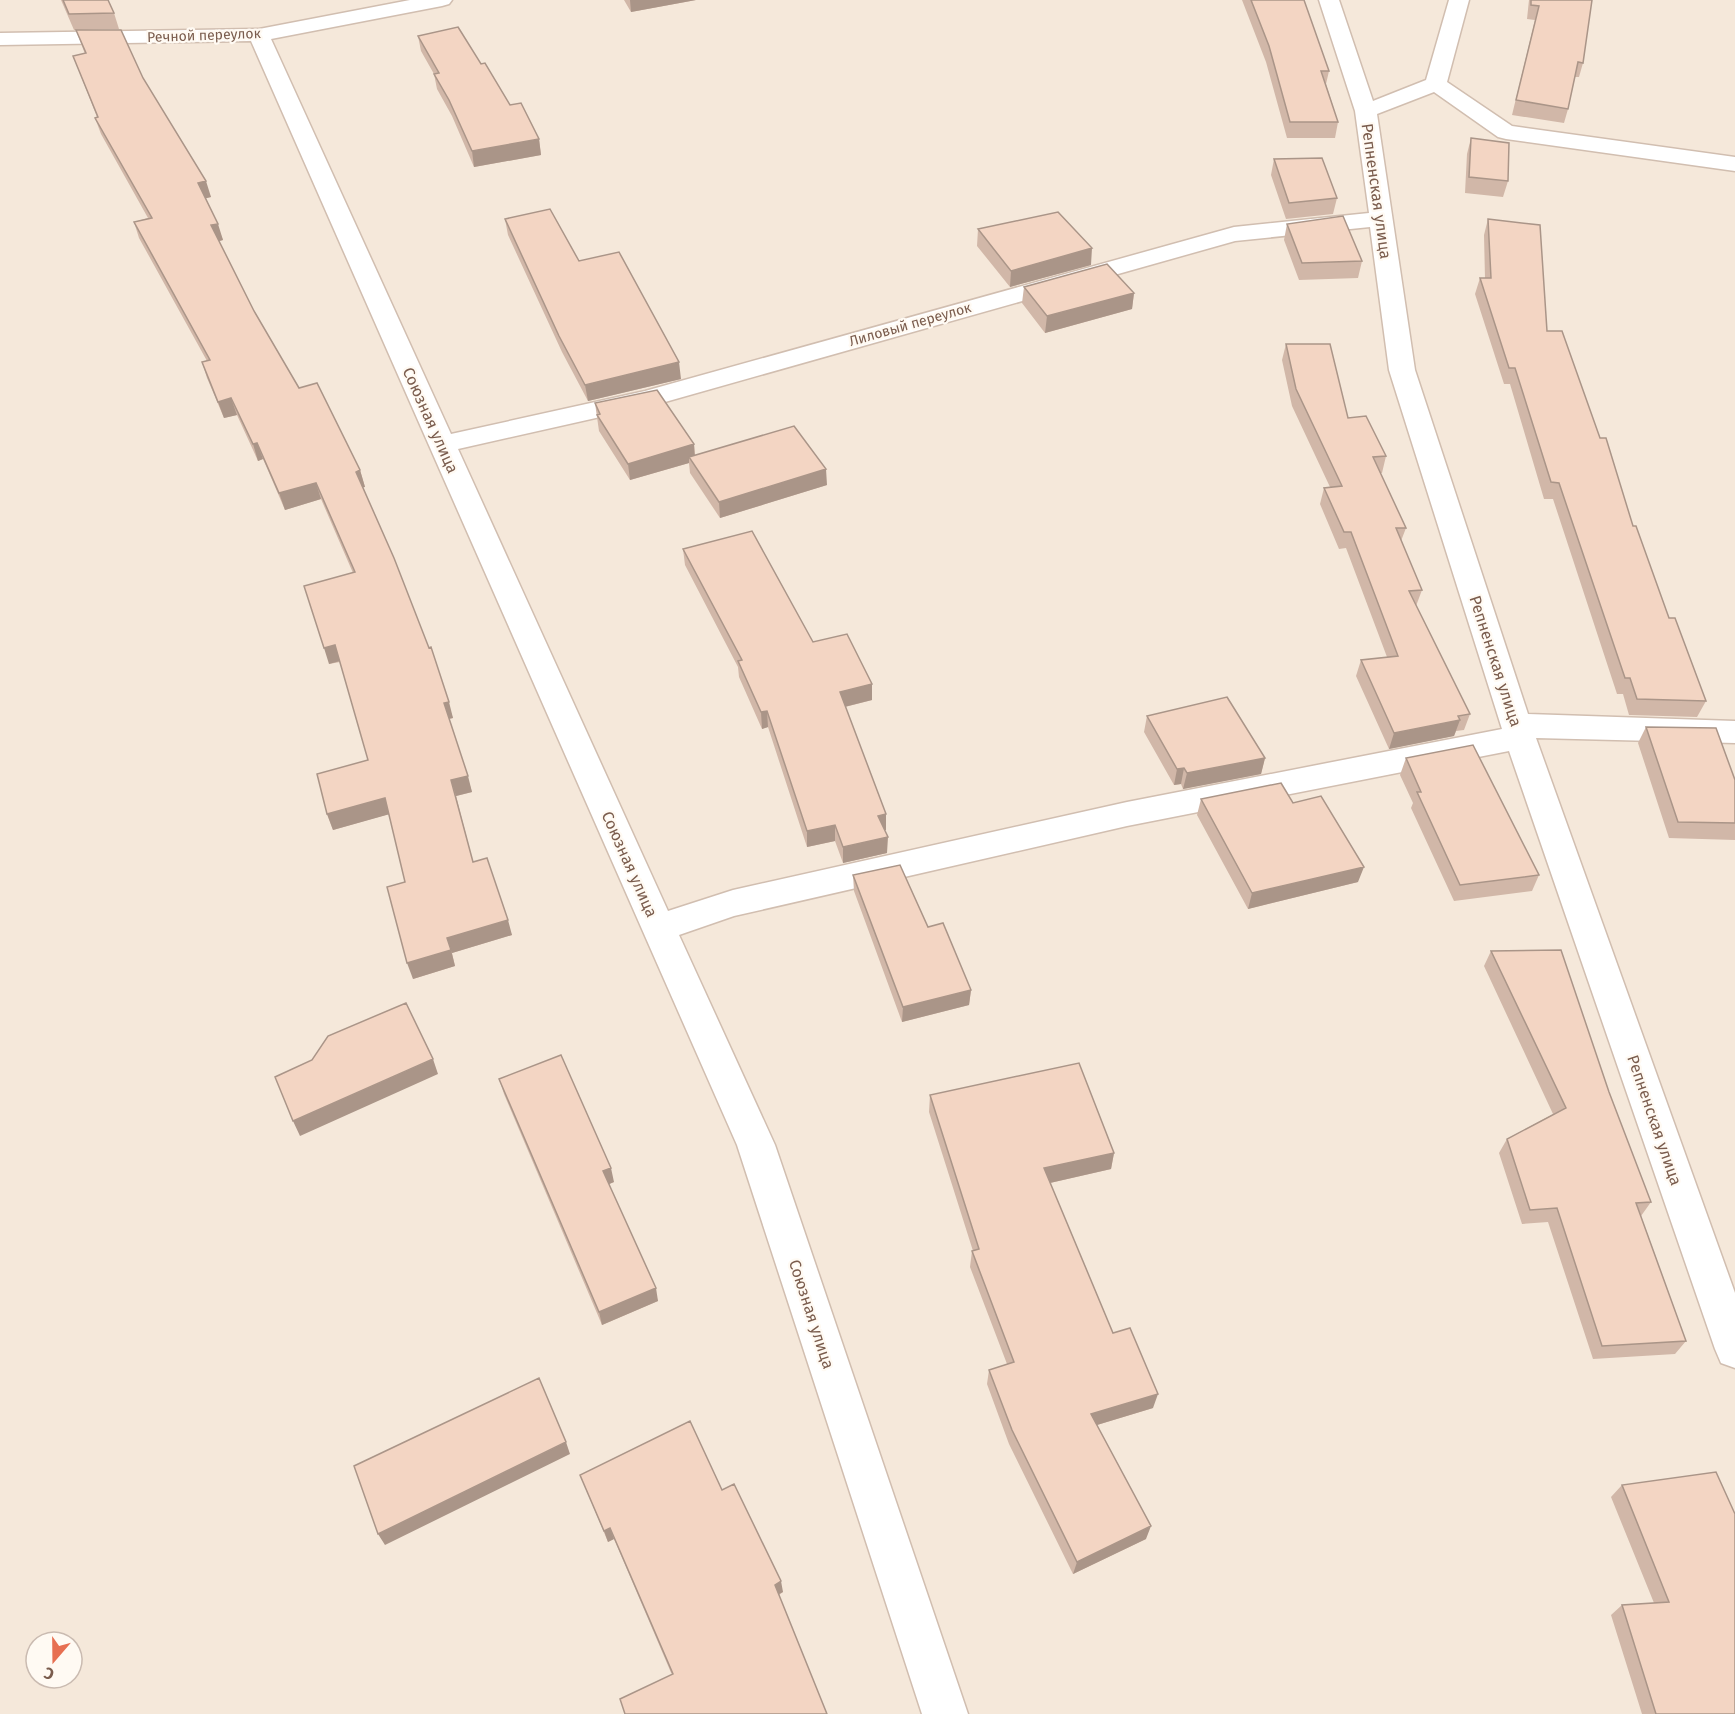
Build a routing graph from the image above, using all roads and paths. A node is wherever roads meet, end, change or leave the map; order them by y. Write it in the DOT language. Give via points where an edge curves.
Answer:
graph roads {
  1 [pos="442,0"];
  2 [pos="1329,0"];
  3 [pos="1460,0"];
  4 [pos="259,35"];
  5 [pos="0,39"];
  6 [pos="1436,84"];
  7 [pos="1366,111"];
  8 [pos="1735,164"];
  9 [pos="1381,219"];
  10 [pos="442,444"];
  11 [pos="1519,731"];
  12 [pos="1735,732"];
  13 [pos="659,928"];
  14 [pos="1735,1349"];
  15 [pos="945,1714"];
  1 -- 4 [label="street, Речной переулок"];
  2 -- 7 [label="street"];
  3 -- 6 [label="street"];
  4 -- 5 [label="street, Речной переулок"];
  4 -- 10 [label="street, Союзная улица"];
  6 -- 7 [label="street, Репненская улица"];
  6 -- 8 [label="street" via="1506,132"];
  7 -- 9 [label="street, Репненская улица"];
  9 -- 10 [label="street, Лиловый переулок" via="1234,234 649,398"];
  9 -- 11 [label="street, Репненская улица" via="1402,370"];
  10 -- 13 [label="street, Союзная улица"];
  11 -- 12 [label="street"];
  11 -- 13 [label="street" via="733,903"];
  11 -- 14 [label="street, Репненская улица"];
  13 -- 15 [label="street, Союзная улица" via="756,1145"];
}
